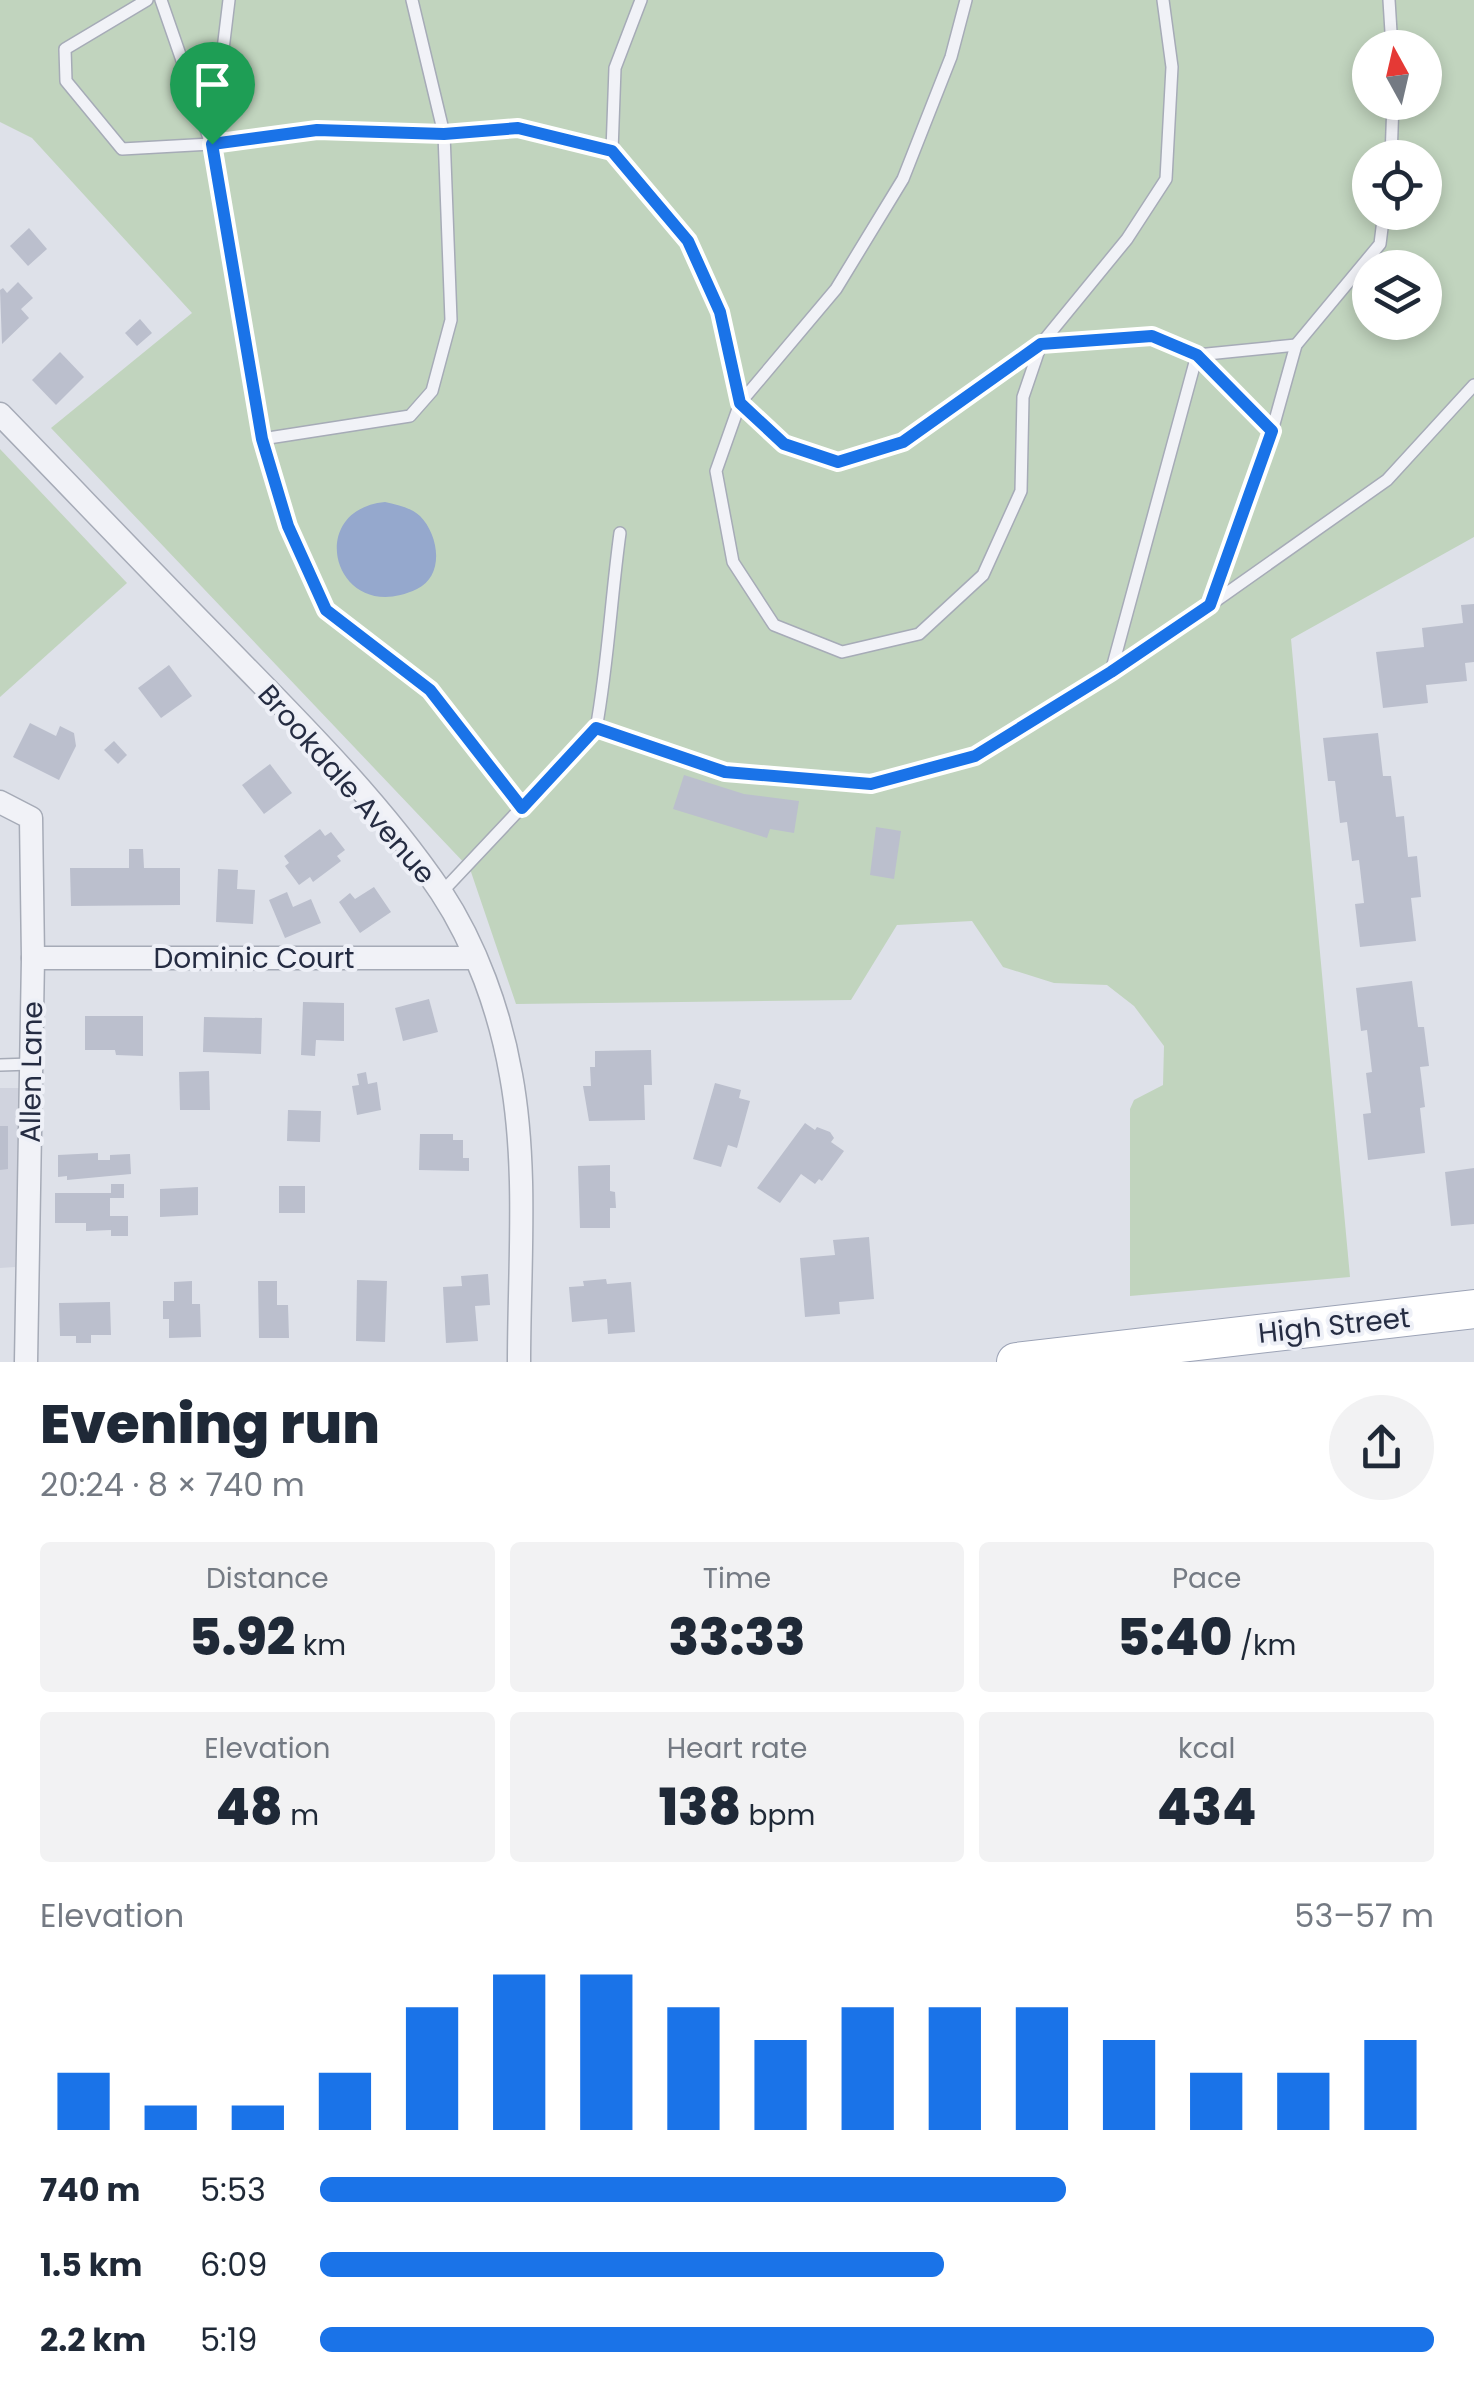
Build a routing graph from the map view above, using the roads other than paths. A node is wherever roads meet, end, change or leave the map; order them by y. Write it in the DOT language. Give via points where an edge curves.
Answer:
graph roads {
  1 [pos="147,0"];
  2 [pos="161,0"];
  3 [pos="229,0"];
  4 [pos="412,0"];
  5 [pos="641,0"];
  6 [pos="966,0"];
  7 [pos="1163,0"];
  8 [pos="1389,0"];
  9 [pos="1391,30"];
  10 [pos="444,134"];
  11 [pos="212,144"];
  12 [pos="612,151"];
  13 [pos="1382,230"];
  14 [pos="1041,344"];
  15 [pos="1296,345"];
  16 [pos="1197,355"];
  17 [pos="1474,385"];
  18 [pos="740,403"];
  19 [pos="0,414"];
  20 [pos="1272,431"];
  21 [pos="262,439"];
  22 [pos="620,533"];
  23 [pos="1210,605"];
  24 [pos="1111,672"];
  25 [pos="596,728"];
  26 [pos="0,802"];
  27 [pos="522,808"];
  28 [pos="441,893"];
  29 [pos="33,958"];
  30 [pos="475,958"];
  31 [pos="31,1064"];
  32 [pos="0,1065"];
  33 [pos="1474,1309"];
  34 [pos="26,1362"];
  35 [pos="518,1362"];
  36 [pos="1016,1362"];
  1 -- 11 [label="lane" via="65,49 66,81 122,149"];
  2 -- 11 [label="lane"];
  3 -- 11 [label="lane"];
  4 -- 10 [label="lane"];
  5 -- 12 [label="lane" via="615,68"];
  6 -- 18 [label="lane" via="952,58 904,179 836,289"];
  7 -- 14 [label="lane" via="1172,67 1166,179"];
  8 -- 9 [label="lane"];
  10 -- 11 [label="lane" via="317,130"];
  10 -- 12 [label="lane" via="518,128"];
  10 -- 21 [label="lane" via="451,320 432,391 410,416"];
  11 -- 21 [label="lane"];
  12 -- 18 [label="lane" via="688,241 720,312"];
  13 -- 15 [label="lane" via="1380,244"];
  14 -- 16 [label="lane" via="1152,336"];
  14 -- 18 [label="lane" via="903,442 838,462 784,444"];
  14 -- 18 [label="lane" via="1023,396 1021,490 982,575 918,634 842,652 774,625 733,562 716,471"];
  15 -- 16 [label="lane"];
  15 -- 20 [label="lane"];
  16 -- 20 [label="lane"];
  16 -- 24 [label="lane"];
  17 -- 23 [label="lane" via="1387,480"];
  19 -- 28 [label="street, Brookdale Avenue" via="298,721"];
  20 -- 23 [label="lane"];
  21 -- 27 [label="lane" via="288,526 326,610 430,690"];
  22 -- 25 [label="lane"];
  23 -- 24 [label="lane"];
  24 -- 25 [label="lane" via="975,756 871,784 725,772"];
  25 -- 27 [label="lane"];
  26 -- 29 [label="street, Allen Lane" via="31,818"];
  27 -- 28 [label="lane"];
  28 -- 30 [label="street, Brookdale Avenue"];
  29 -- 30 [label="street, Dominic Court"];
  29 -- 31 [label="street, Allen Lane"];
  30 -- 35 [label="street, Brookdale Avenue" via="501,1032 517,1119"];
  31 -- 32 [label="lane"];
  31 -- 34 [label="street, Allen Lane"];
  33 -- 36 [label="main road, High Street"];
}
